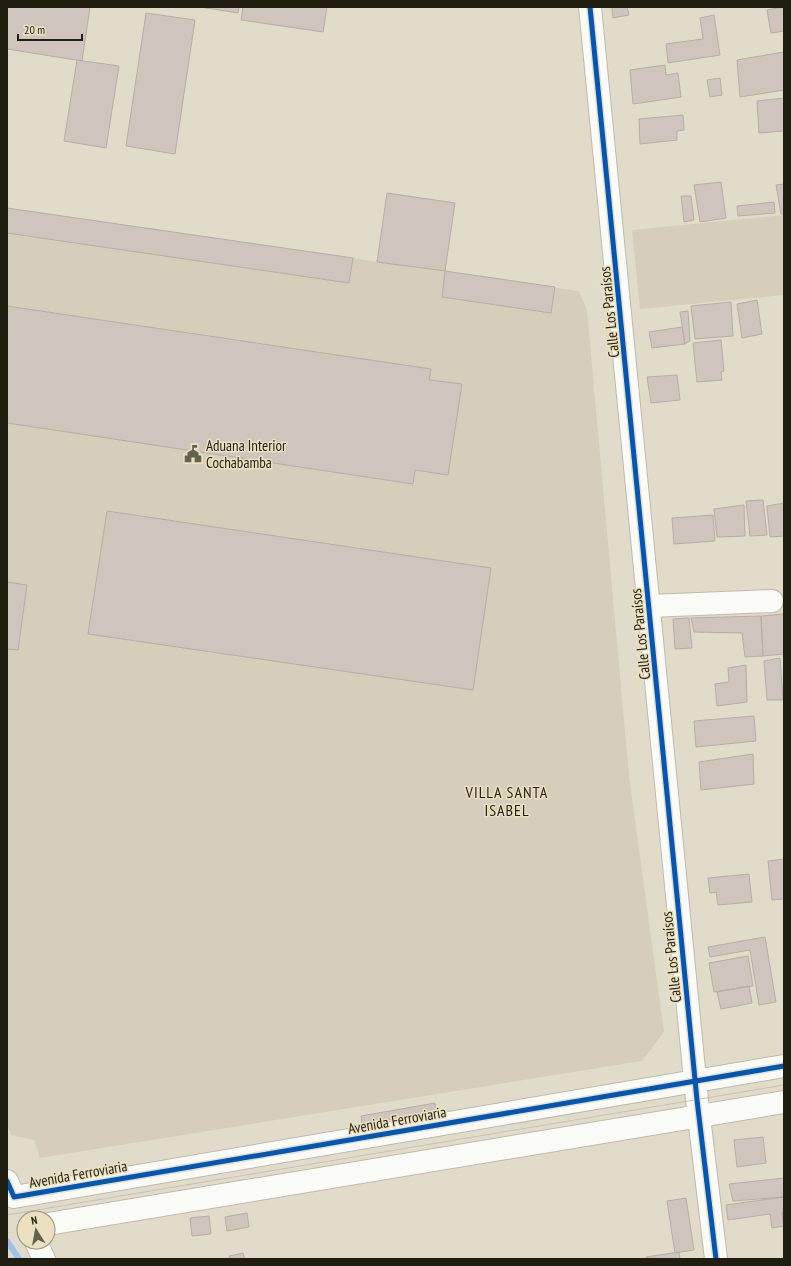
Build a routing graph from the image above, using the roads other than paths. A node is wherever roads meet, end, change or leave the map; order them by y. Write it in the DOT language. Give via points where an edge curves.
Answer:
graph roads {
  1 [pos="590,7"];
  2 [pos="772,601"];
  3 [pos="650,606"];
  4 [pos="784,1066"];
  5 [pos="696,1081"];
  6 [pos="784,1102"];
  7 [pos="700,1116"];
  8 [pos="11,1189"];
  9 [pos="56,1223"];
  10 [pos="716,1259"];
  1 -- 3 [label="street, Calle Los Paraísos"];
  2 -- 3 [label="street"];
  3 -- 5 [label="street, Calle Los Paraísos"];
  4 -- 5 [label="street, Avenida Ferroviaria"];
  5 -- 7 [label="street, Calle Los Paraísos"];
  5 -- 8 [label="street, Avenida Ferroviaria"];
  6 -- 7 [label="street"];
  7 -- 9 [label="street"];
  7 -- 10 [label="street, Calle Los Paraísos"];
}
